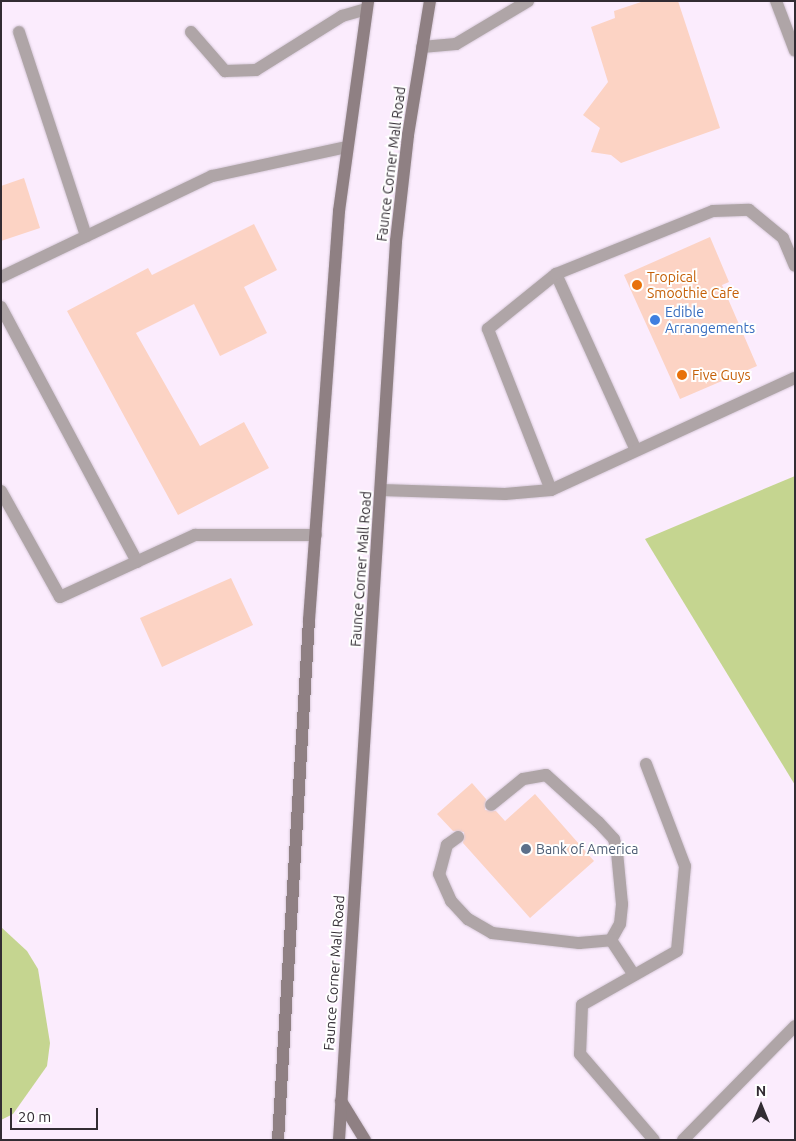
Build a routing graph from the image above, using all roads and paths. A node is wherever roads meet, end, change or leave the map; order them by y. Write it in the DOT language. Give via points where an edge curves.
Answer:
graph roads {
  1 [pos="430,1"];
  2 [pos="528,1"];
  3 [pos="776,1"];
  4 [pos="367,5"];
  5 [pos="19,32"];
  6 [pos="191,32"];
  7 [pos="422,47"];
  8 [pos="795,51"];
  9 [pos="346,147"];
  10 [pos="86,236"];
  11 [pos="795,266"];
  12 [pos="556,274"];
  13 [pos="1,277"];
  14 [pos="1,307"];
  15 [pos="795,378"];
  16 [pos="636,450"];
  17 [pos="381,490"];
  18 [pos="551,490"];
  19 [pos="1,491"];
  20 [pos="316,535"];
  21 [pos="137,562"];
  22 [pos="646,764"];
  23 [pos="491,805"];
  24 [pos="458,837"];
  25 [pos="611,940"];
  26 [pos="634,975"];
  27 [pos="795,1026"];
  28 [pos="341,1101"];
  29 [pos="278,1140"];
  30 [pos="339,1140"];
  31 [pos="366,1140"];
  32 [pos="654,1140"];
  33 [pos="683,1140"];
  1 -- 7 [label="main road, Faunce Corner Mall Road"];
  2 -- 7 [label="street" via="456,44"];
  3 -- 8 [label="street"];
  4 -- 6 [label="street" via="342,16 256,70 225,71"];
  4 -- 9 [label="main road"];
  5 -- 10 [label="street"];
  7 -- 17 [label="main road, Faunce Corner Mall Road" via="396,241"];
  9 -- 10 [label="street" via="212,176"];
  9 -- 20 [label="main road"];
  10 -- 13 [label="street"];
  11 -- 12 [label="street" via="783,238 749,210 713,211"];
  12 -- 16 [label="street"];
  12 -- 18 [label="street" via="488,329"];
  14 -- 21 [label="street"];
  15 -- 16 [label="street"];
  16 -- 18 [label="street"];
  17 -- 18 [label="street" via="505,494"];
  17 -- 28 [label="main road, Faunce Corner Mall Road"];
  19 -- 21 [label="street" via="60,597"];
  20 -- 21 [label="street" via="195,535"];
  20 -- 29 [label="main road"];
  22 -- 26 [label="street" via="685,866 677,951"];
  23 -- 25 [label="street" via="523,779 546,775 614,839 622,904 620,924"];
  24 -- 25 [label="street" via="447,845 438,874 451,901 468,919 492,933 579,944"];
  25 -- 26 [label="street"];
  26 -- 32 [label="street" via="582,1005 580,1054"];
  27 -- 33 [label="street"];
  28 -- 30 [label="main road, Faunce Corner Mall Road"];
  28 -- 31 [label="main road"];
}
